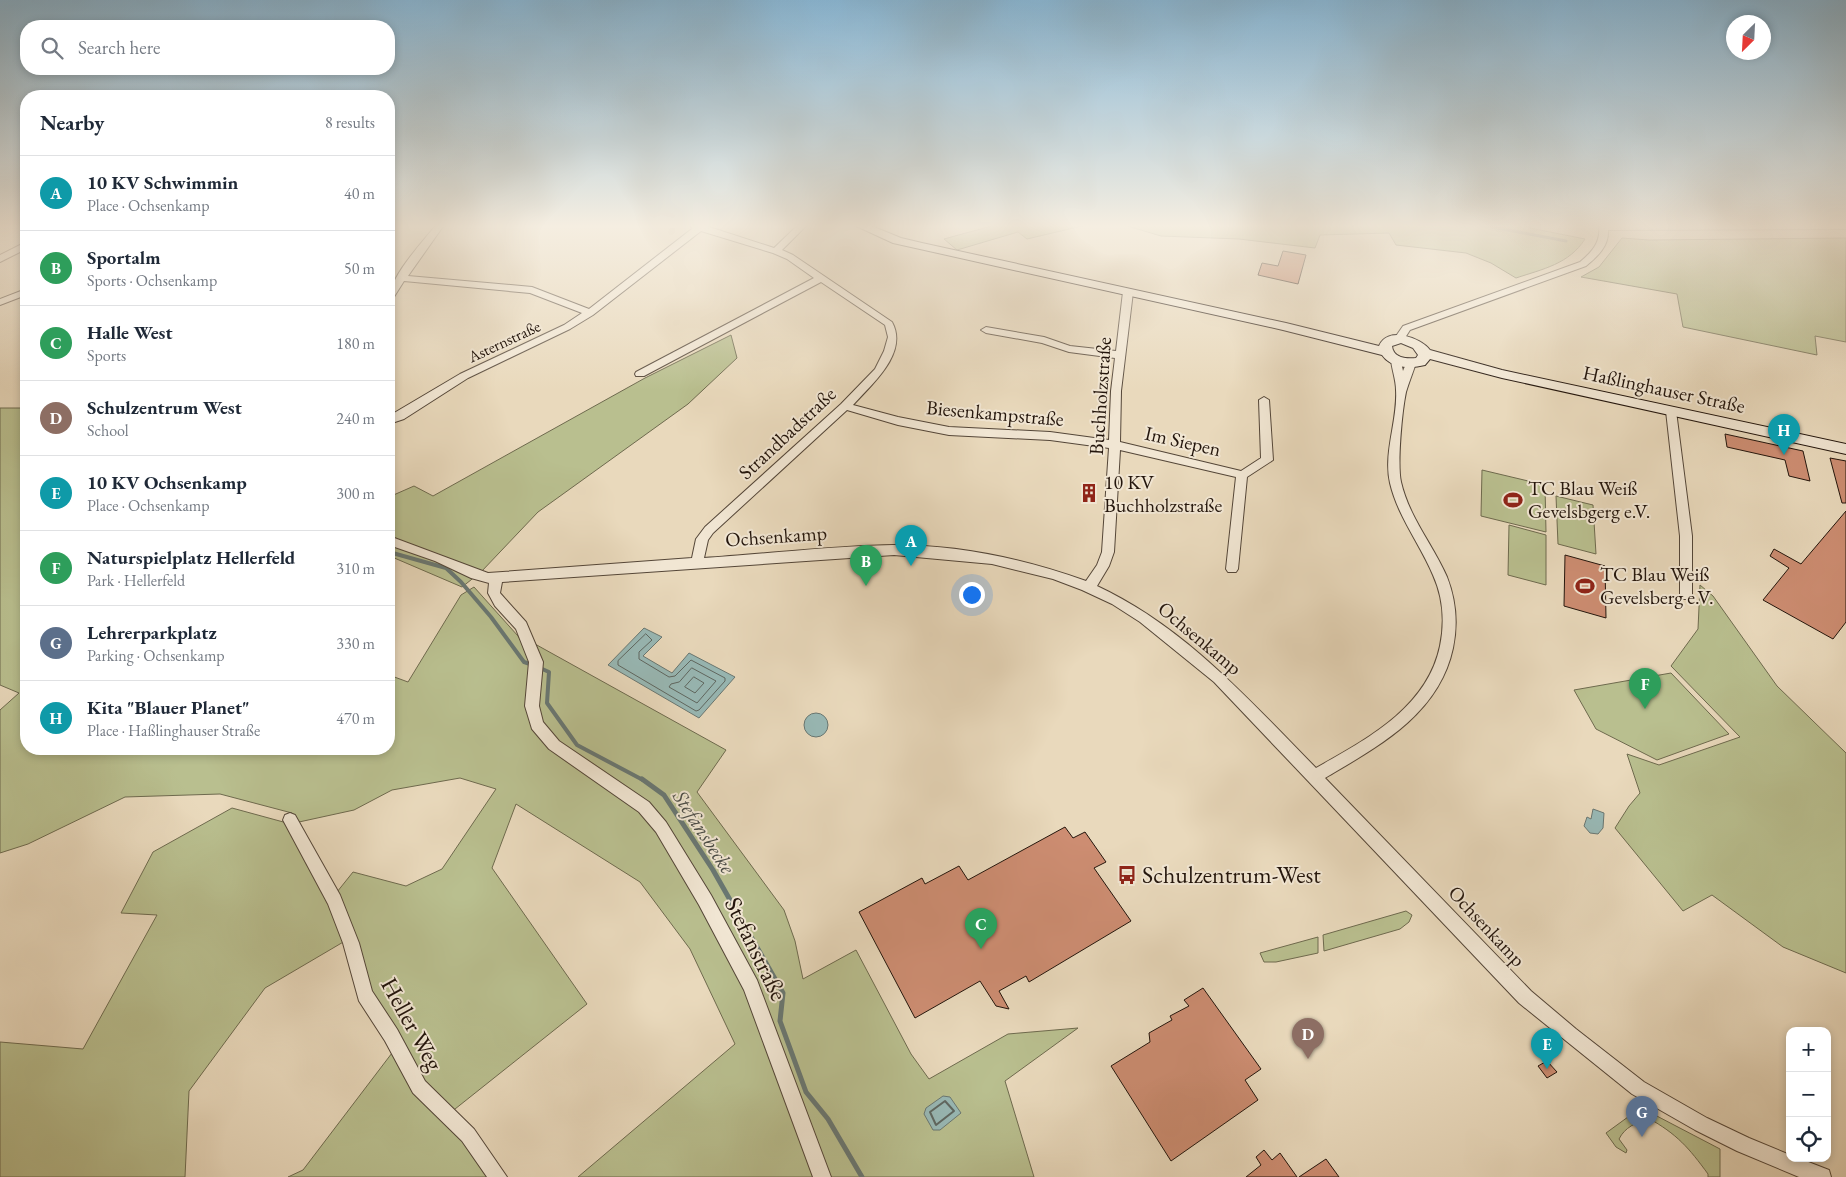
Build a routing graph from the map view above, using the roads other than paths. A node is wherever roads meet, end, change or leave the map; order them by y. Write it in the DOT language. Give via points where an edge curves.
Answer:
graph roads {
  1 [pos="422,280"];
  2 [pos="631,280"];
  3 [pos="817,280"];
  4 [pos="824,280"];
  5 [pos="1073,280"];
  6 [pos="1539,280"];
  7 [pos="0,290"];
  8 [pos="1128,292"];
  9 [pos="20,294"];
  10 [pos="12,297"];
  11 [pos="0,302"];
  12 [pos="590,314"];
  13 [pos="1421,324"];
  14 [pos="986,330"];
  15 [pos="1399,339"];
  16 [pos="1414,342"];
  17 [pos="1389,352"];
  18 [pos="1120,355"];
  19 [pos="1418,359"];
  20 [pos="640,374"];
  21 [pos="1401,392"];
  22 [pos="1264,400"];
  23 [pos="845,406"];
  24 [pos="1670,411"];
  25 [pos="395,418"];
  26 [pos="1115,445"];
  27 [pos="1846,449"];
  28 [pos="1242,475"];
  29 [pos="395,542"];
  30 [pos="697,564"];
  31 [pos="1232,569"];
  32 [pos="496,578"];
  33 [pos="1089,587"];
  34 [pos="1686,596"];
  35 [pos="1314,777"];
  36 [pos="290,820"];
  37 [pos="498,1177"];
  38 [pos="822,1177"];
  39 [pos="1822,1177"];
  1 -- 12 [label="street" via="532,290"];
  2 -- 12 [label="street, Asternstraße"];
  3 -- 20 [label="street"];
  4 -- 23 [label="street, Strandbadstraße" via="889,324 893,337 879,371"];
  5 -- 8 [label="main road"];
  6 -- 13 [label="street"];
  7 -- 10 [label="street"];
  8 -- 17 [label="main road" via="1321,332"];
  8 -- 18 [label="street, Buchholzstraße"];
  9 -- 10 [label="street"];
  10 -- 11 [label="street"];
  12 -- 25 [label="street, Asternstraße" via="470,373"];
  13 -- 15 [label="street" via="1406,328"];
  13 -- 16 [label="street"];
  14 -- 18 [label="street" via="1044,340 1069,349"];
  15 -- 16 [label="main road"];
  15 -- 17 [label="main road" via="1388,342"];
  16 -- 19 [label="main road"];
  17 -- 19 [label="main road, Haßlinghauser Straße"];
  17 -- 21 [label="street"];
  18 -- 26 [label="street, Buchholzstraße"];
  19 -- 21 [label="street"];
  19 -- 24 [label="main road, Haßlinghauser Straße"];
  21 -- 35 [label="street" via="1394,478 1447,595 1450,614 1448,646 1437,678 1416,709 1385,734"];
  22 -- 28 [label="street, Im Siepen" via="1267,460"];
  23 -- 26 [label="street, Biesenkampstraße" via="948,431 1050,436"];
  23 -- 30 [label="street, Strandbadstraße" via="709,530 702,539"];
  24 -- 27 [label="main road, Haßlinghauser Straße"];
  24 -- 34 [label="street" via="1686,536"];
  26 -- 28 [label="street, Im Siepen"];
  26 -- 33 [label="street, Buchholzstraße" via="1108,552"];
  28 -- 31 [label="street, Im Siepen"];
  29 -- 32 [label="street, Ochsenkamp" via="456,564 475,575"];
  30 -- 32 [label="street, Ochsenkamp"];
  30 -- 33 [label="street, Ochsenkamp" via="894,550 943,552 1015,563"];
  32 -- 38 [label="street, Stefanstraße" via="494,593 521,626 536,668 532,706 537,725 554,744 644,807 662,827 750,986"];
  33 -- 35 [label="street, Ochsenkamp" via="1144,617 1180,644 1225,685"];
  35 -- 39 [label="street, Ochsenkamp" via="1525,997 1570,1035 1638,1088 1700,1124"];
  36 -- 37 [label="street, Heller Weg" via="334,900 365,994 419,1087 468,1135"];
}
